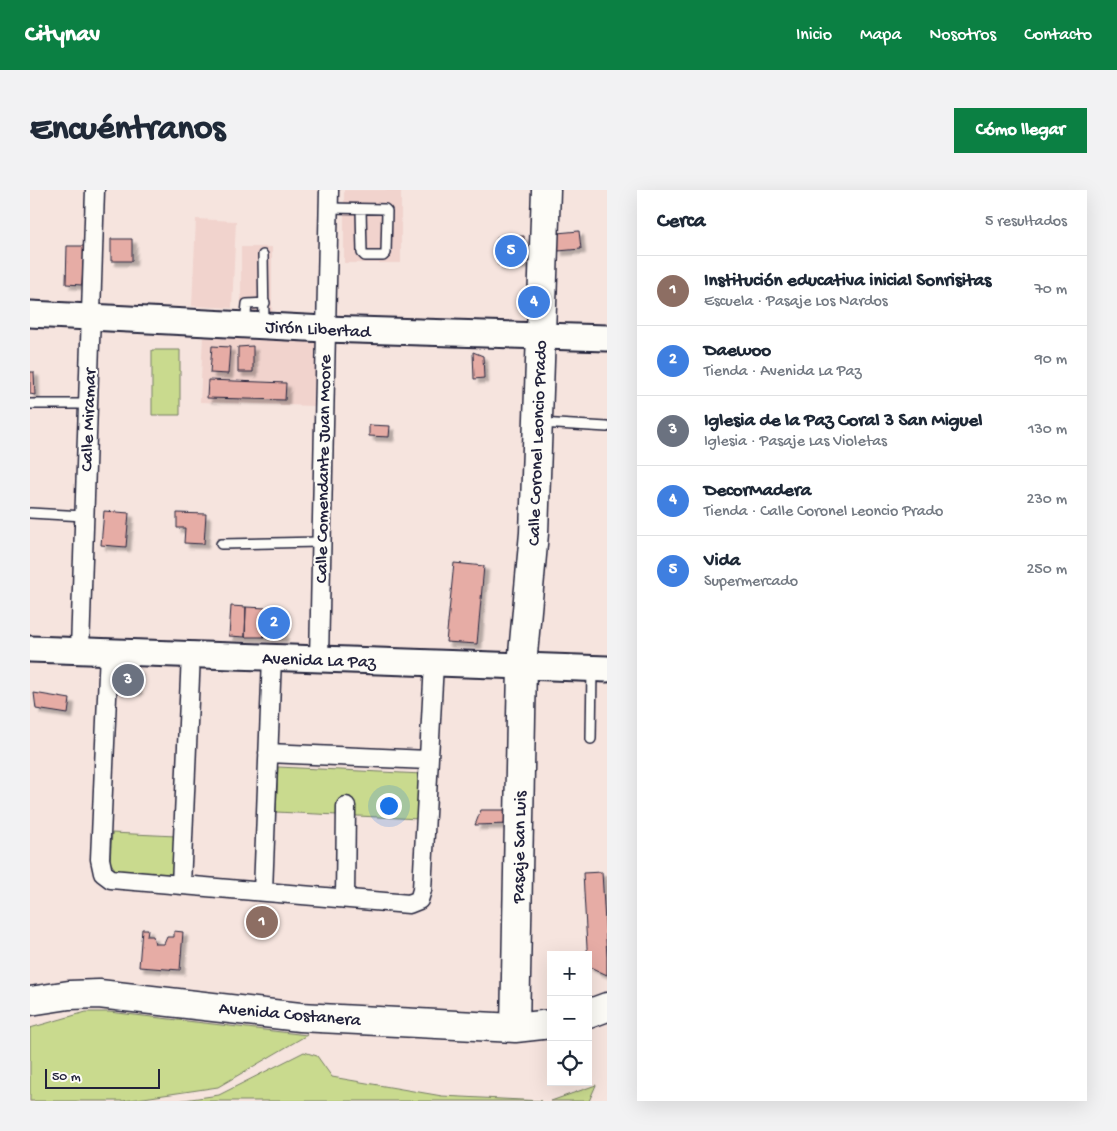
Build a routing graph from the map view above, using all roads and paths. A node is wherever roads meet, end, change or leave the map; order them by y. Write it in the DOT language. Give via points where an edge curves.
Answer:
graph roads {
  1 [pos="95,190"];
  2 [pos="329,190"];
  3 [pos="546,190"];
  4 [pos="328,208"];
  5 [pos="361,209"];
  6 [pos="263,255"];
  7 [pos="30,314"];
  8 [pos="90,317"];
  9 [pos="258,318"];
  10 [pos="325,329"];
  11 [pos="541,336"];
  12 [pos="607,338"];
  13 [pos="30,404"];
  14 [pos="88,404"];
  15 [pos="537,423"];
  16 [pos="607,427"];
  17 [pos="30,513"];
  18 [pos="84,516"];
  19 [pos="320,542"];
  20 [pos="221,544"];
  21 [pos="30,649"];
  22 [pos="80,650"];
  23 [pos="110,651"];
  24 [pos="192,654"];
  25 [pos="272,657"];
  26 [pos="319,659"];
  27 [pos="434,663"];
  28 [pos="522,666"];
  29 [pos="600,669"];
  30 [pos="591,739"];
  31 [pos="268,753"];
  32 [pos="428,760"];
  33 [pos="346,806"];
  34 [pos="181,885"];
  35 [pos="263,891"];
  36 [pos="345,898"];
  37 [pos="30,1001"];
  38 [pos="607,1007"];
  39 [pos="592,1013"];
  40 [pos="547,1024"];
  41 [pos="515,1028"];
  1 -- 8 [label="street, Calle Miramar"];
  2 -- 4 [label="street, Calle Comendante Juan Moore"];
  3 -- 11 [label="main road, Calle Coronel Leoncio Prado"];
  4 -- 5 [label="lane"];
  4 -- 10 [label="street, Calle Comendante Juan Moore"];
  5 -- 5 [label="lane" via="362,253 365,256 383,256 386,253 387,211"];
  6 -- 9 [label="lane"];
  7 -- 8 [label="main road, Jirón Libertad"];
  8 -- 9 [label="main road, Jirón Libertad"];
  8 -- 14 [label="street, Calle Miramar"];
  9 -- 10 [label="main road, Jirón Libertad"];
  10 -- 11 [label="main road, Jirón Libertad"];
  10 -- 19 [label="street, Calle Comendante Juan Moore"];
  11 -- 12 [label="main road, Jirón Libertad"];
  11 -- 15 [label="main road, Calle Coronel Leoncio Prado"];
  13 -- 14 [label="lane"];
  14 -- 18 [label="street, Calle Miramar"];
  15 -- 16 [label="lane"];
  15 -- 28 [label="main road, Calle Coronel Leoncio Prado" via="534,533"];
  17 -- 18 [label="lane"];
  18 -- 22 [label="street, Calle Miramar"];
  19 -- 20 [label="lane"];
  19 -- 26 [label="street, Calle Comendante Juan Moore"];
  21 -- 22 [label="main road, Avenida La Paz"];
  22 -- 23 [label="main road, Avenida La Paz"];
  23 -- 24 [label="main road, Avenida La Paz"];
  23 -- 34 [label="street" via="100,859 103,872 111,879"];
  24 -- 25 [label="main road, Avenida La Paz"];
  24 -- 34 [label="street"];
  25 -- 26 [label="main road, Avenida La Paz"];
  25 -- 31 [label="street"];
  26 -- 27 [label="main road, Avenida La Paz"];
  27 -- 28 [label="main road, Avenida La Paz"];
  27 -- 32 [label="street"];
  28 -- 29 [label="main road, Avenida La Paz"];
  28 -- 41 [label="main road, Pasaje San Luis"];
  29 -- 30 [label="lane"];
  31 -- 32 [label="street"];
  31 -- 35 [label="street"];
  32 -- 36 [label="street" via="419,900 409,904"];
  33 -- 36 [label="street"];
  34 -- 35 [label="street"];
  35 -- 36 [label="street"];
  37 -- 41 [label="main road, Avenida Costanera" via="99,994 300,1017"];
  38 -- 39 [label="main road"];
  40 -- 41 [label="main road, Avenida Costanera"];
}
